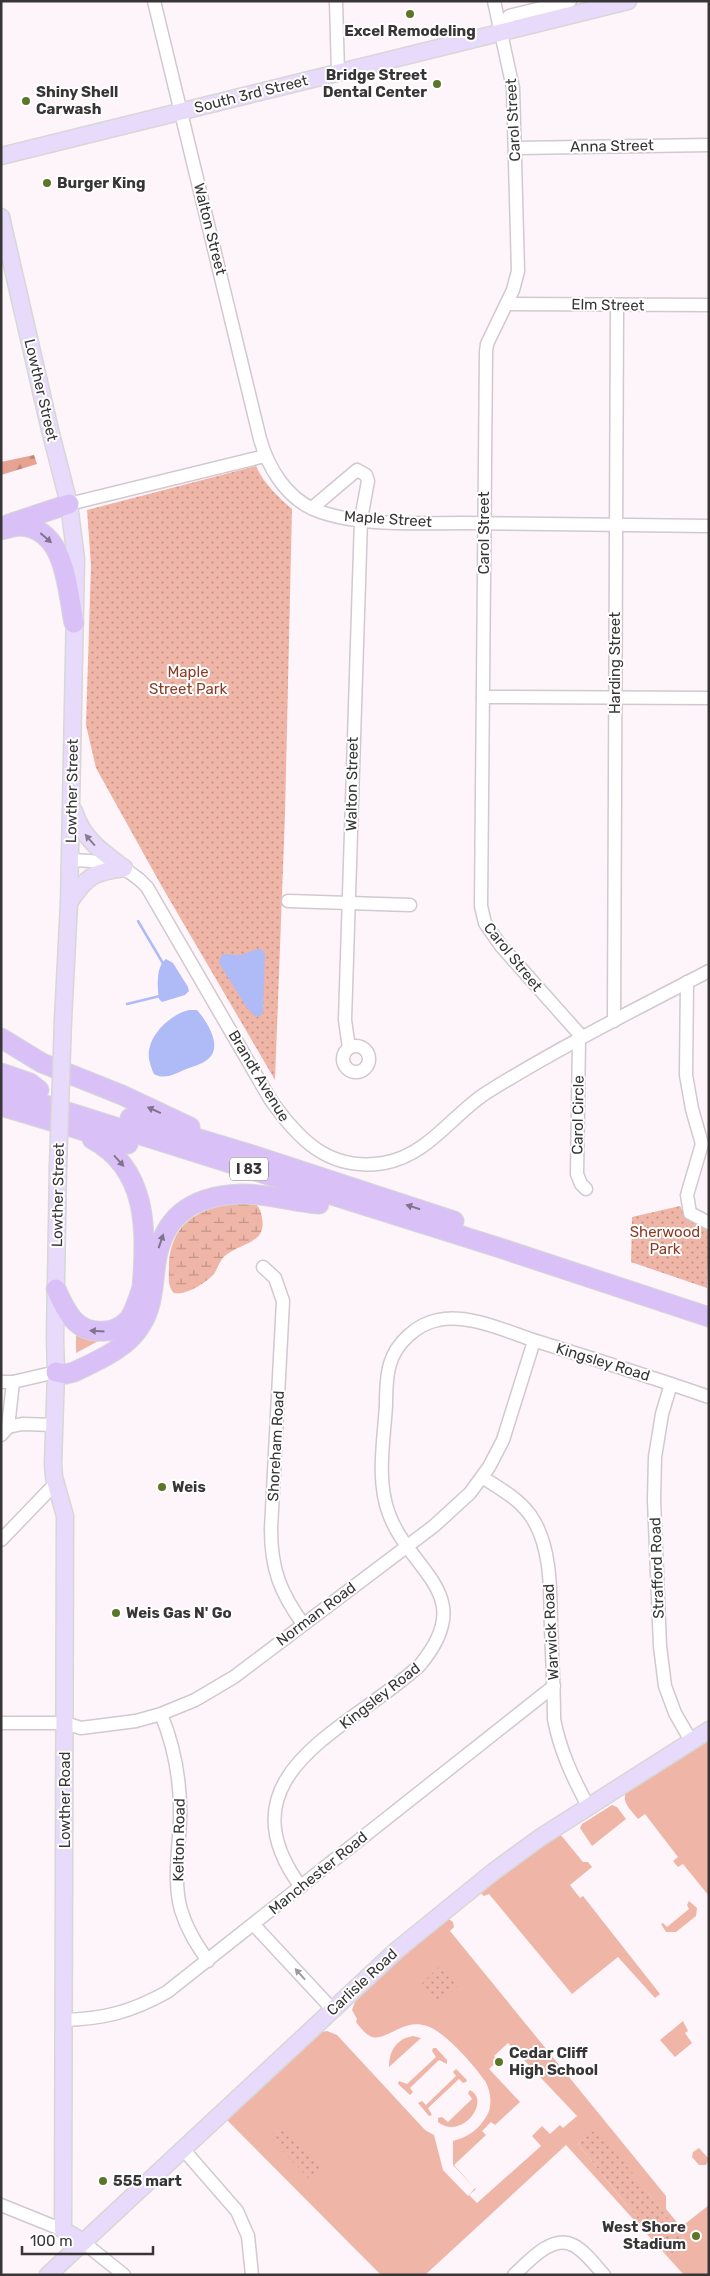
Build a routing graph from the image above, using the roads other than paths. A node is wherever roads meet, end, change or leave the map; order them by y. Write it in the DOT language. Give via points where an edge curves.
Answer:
graph roads {
  1 [pos="154,1"];
  2 [pos="336,1"];
  3 [pos="494,1"];
  4 [pos="570,1"];
  5 [pos="628,1"];
  6 [pos="502,33"];
  7 [pos="338,72"];
  8 [pos="180,111"];
  9 [pos="709,145"];
  10 [pos="516,148"];
  11 [pos="1,156"];
  12 [pos="1,217"];
  13 [pos="507,304"];
  14 [pos="618,305"];
  15 [pos="709,305"];
  16 [pos="265,456"];
  17 [pos="69,504"];
  18 [pos="312,508"];
  19 [pos="361,520"];
  20 [pos="484,524"];
  21 [pos="616,525"];
  22 [pos="709,526"];
  23 [pos="1,529"];
  24 [pos="74,622"];
  25 [pos="483,697"];
  26 [pos="614,697"];
  27 [pos="709,698"];
  28 [pos="71,801"];
  29 [pos="70,860"];
  30 [pos="124,868"];
  31 [pos="288,901"];
  32 [pos="348,902"];
  33 [pos="69,903"];
  34 [pos="410,905"];
  35 [pos="709,971"];
  36 [pos="687,982"];
  37 [pos="614,1020"];
  38 [pos="1,1038"];
  39 [pos="580,1038"];
  40 [pos="349,1048"];
  41 [pos="1,1073"];
  42 [pos="1,1082"];
  43 [pos="39,1090"];
  44 [pos="1,1091"];
  45 [pos="1,1106"];
  46 [pos="703,1125"];
  47 [pos="64,1126"];
  48 [pos="246,1153"];
  49 [pos="586,1189"];
  50 [pos="319,1204"];
  51 [pos="709,1223"];
  52 [pos="263,1267"];
  53 [pos="56,1290"];
  54 [pos="141,1291"];
  55 [pos="662,1301"];
  56 [pos="709,1303"];
  57 [pos="709,1316"];
  58 [pos="534,1341"];
  59 [pos="56,1372"];
  60 [pos="7,1382"];
  61 [pos="670,1387"];
  62 [pos="709,1397"];
  63 [pos="55,1425"];
  64 [pos="5,1431"];
  65 [pos="482,1477"];
  66 [pos="56,1484"];
  67 [pos="1,1540"];
  68 [pos="408,1546"];
  69 [pos="302,1624"];
  70 [pos="554,1686"];
  71 [pos="161,1714"];
  72 [pos="1,1723"];
  73 [pos="65,1723"];
  74 [pos="709,1730"];
  75 [pos="691,1741"];
  76 [pos="588,1806"];
  77 [pos="301,1887"];
  78 [pos="254,1924"];
  79 [pos="208,1961"];
  80 [pos="332,2010"];
  81 [pos="63,2020"];
  82 [pos="183,2150"];
  83 [pos="1,2205"];
  84 [pos="63,2230"];
  85 [pos="82,2242"];
  86 [pos="519,2270"];
  87 [pos="48,2275"];
  88 [pos="124,2275"];
  89 [pos="252,2275"];
  90 [pos="604,2275"];
  1 -- 8 [label="street, Walton Street"];
  2 -- 7 [label="street"];
  3 -- 6 [label="street, Carol Street"];
  4 -- 6 [label="street" via="509,16"];
  5 -- 6 [label="main road, South 3rd Street"];
  6 -- 7 [label="main road, South 3rd Street"];
  6 -- 10 [label="street, Carol Street" via="513,88"];
  7 -- 8 [label="main road, South 3rd Street"];
  8 -- 11 [label="main road, South 3rd Street"];
  8 -- 16 [label="street, Walton Street"];
  9 -- 10 [label="street, Anna Street"];
  10 -- 13 [label="street, Carol Street" via="518,271"];
  12 -- 17 [label="main road, Lowther Street"];
  13 -- 14 [label="street, Elm Street"];
  13 -- 20 [label="street, Carol Street" via="486,352"];
  14 -- 15 [label="street, Elm Street"];
  14 -- 21 [label="street, Harding Street"];
  16 -- 17 [label="street"];
  16 -- 18 [label="street, Maple Street" via="285,487"];
  17 -- 23 [label="highway"];
  17 -- 24 [label="main road, Lowther Street" via="76,559"];
  18 -- 19 [label="street, Maple Street"];
  18 -- 19 [label="street, Walton Street" via="356,470 361,470 368,481"];
  19 -- 20 [label="street, Maple Street"];
  19 -- 32 [label="street, Walton Street"];
  20 -- 21 [label="street, Maple Street"];
  20 -- 25 [label="street, Carol Street"];
  21 -- 22 [label="street, Maple Street"];
  21 -- 26 [label="street, Harding Street"];
  23 -- 24 [label="highway, one-way" via="20,526 34,530 45,535 54,545 61,558"];
  24 -- 28 [label="main road, Lowther Street"];
  25 -- 26 [label="street"];
  25 -- 39 [label="street, Carol Street" via="483,918 501,946"];
  26 -- 27 [label="street"];
  26 -- 37 [label="street, Harding Street"];
  28 -- 29 [label="main road, Lowther Street"];
  30 -- 28 [label="main road, one-way" via="90,841 78,824"];
  29 -- 30 [label="street, Brandt Avenue" via="104,862"];
  29 -- 33 [label="main road, Lowther Street"];
  30 -- 33 [label="main road" via="88,878"];
  30 -- 39 [label="street, Brandt Avenue" via="147,887 286,1122 310,1146 336,1159 369,1164 405,1157 443,1131 485,1094"];
  31 -- 32 [label="street"];
  32 -- 34 [label="street"];
  32 -- 40 [label="street, Walton Street" via="344,1020"];
  33 -- 53 [label="main road, Lowther Street, bridge"];
  35 -- 36 [label="street, Brandt Avenue"];
  36 -- 37 [label="street, Brandt Avenue"];
  36 -- 46 [label="street" via="686,1076 692,1109"];
  37 -- 39 [label="street, Brandt Avenue"];
  48 -- 38 [label="highway, one-way" via="122,1095 42,1063"];
  39 -- 49 [label="street, Carol Circle" via="577,1174"];
  41 -- 43 [label="highway, I 83" via="30,1083"];
  42 -- 43 [label="highway"];
  43 -- 48 [label="highway, I 83"];
  44 -- 55 [label="highway, I 83"];
  45 -- 47 [label="highway"];
  46 -- 51 [label="street" via="701,1150 686,1200 690,1213"];
  47 -- 50 [label="highway"];
  47 -- 54 [label="highway, one-way" via="107,1148 133,1180 142,1216"];
  56 -- 48 [label="highway, I 83, one-way"];
  50 -- 55 [label="highway"];
  59 -- 50 [label="highway, one-way" via="74,1372 120,1347 136,1332 151,1301 159,1245 174,1218 184,1209 207,1200 240,1194"];
  52 -- 69 [label="street, Shoreham Road" via="274,1278 283,1301 272,1554 280,1588"];
  54 -- 53 [label="highway, one-way" via="126,1323 111,1331 99,1332 76,1325"];
  53 -- 59 [label="main road, Lowther Street"];
  54 -- 59 [label="highway" via="139,1313 124,1334"];
  55 -- 57 [label="highway, I 83"];
  58 -- 61 [label="street, Kingsley Road"];
  58 -- 65 [label="street, Norman Road" via="503,1440"];
  58 -- 68 [label="street, Kingsley Road" via="479,1323 446,1318 425,1324 398,1349 388,1376 382,1488 389,1516"];
  59 -- 60 [label="street"];
  59 -- 63 [label="main road, Lowther Road"];
  60 -- 64 [label="street"];
  61 -- 62 [label="street, Kingsley Road"];
  61 -- 75 [label="street, Strafford Road" via="655,1457 660,1646 665,1686"];
  63 -- 64 [label="street" via="22,1424"];
  63 -- 66 [label="main road, Lowther Road" via="53,1464"];
  65 -- 68 [label="street, Norman Road" via="452,1510"];
  65 -- 70 [label="street, Warwick Road" via="528,1512 540,1533 548,1568"];
  66 -- 67 [label="street"];
  66 -- 73 [label="main road, Lowther Road" via="65,1516"];
  68 -- 69 [label="street, Norman Road"];
  68 -- 77 [label="street, Kingsley Road" via="435,1582 442,1607 442,1630 431,1653 420,1665 312,1748 285,1780 277,1807 277,1841 286,1865"];
  69 -- 71 [label="street, Norman Road" via="221,1686"];
  70 -- 76 [label="street, Warwick Road" via="557,1734"];
  70 -- 77 [label="street, Manchester Road"];
  71 -- 73 [label="street, Norman Road" via="136,1721 81,1728"];
  71 -- 79 [label="street, Kelton Road" via="171,1738 179,1774 178,1876 181,1908 191,1935"];
  72 -- 73 [label="street, Norman Road"];
  73 -- 81 [label="main road, Lowther Road"];
  74 -- 75 [label="main road, Carlisle Road"];
  75 -- 76 [label="main road, Carlisle Road"];
  76 -- 80 [label="main road, Carlisle Road" via="501,1866 434,1919"];
  77 -- 78 [label="street, Manchester Road"];
  78 -- 79 [label="street, Manchester Road"];
  80 -- 78 [label="street, one-way"];
  79 -- 81 [label="street, Manchester Road" via="166,1992 135,2008 105,2017"];
  80 -- 82 [label="main road, Carlisle Road"];
  81 -- 84 [label="main road, Lowther Road"];
  82 -- 85 [label="main road, Carlisle Road"];
  82 -- 89 [label="street" via="237,2211 248,2236"];
  83 -- 84 [label="street"];
  84 -- 85 [label="main road"];
  85 -- 87 [label="main road, Carlisle Road"];
  85 -- 88 [label="street"];
  86 -- 90 [label="street" via="547,2248 563,2242 575,2245"];
}
